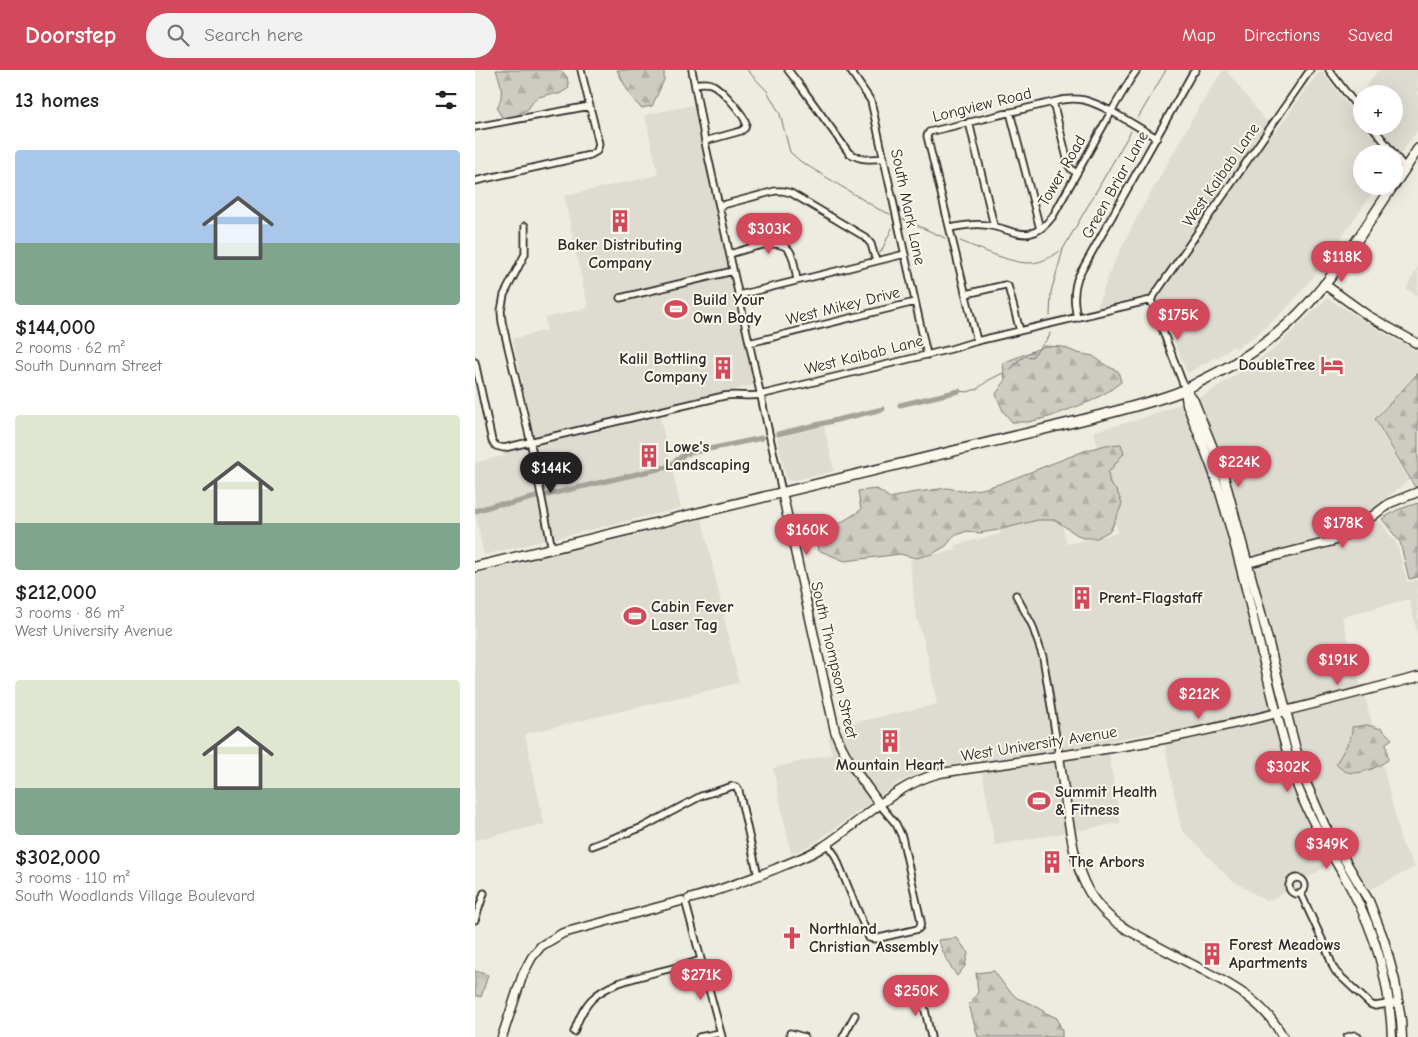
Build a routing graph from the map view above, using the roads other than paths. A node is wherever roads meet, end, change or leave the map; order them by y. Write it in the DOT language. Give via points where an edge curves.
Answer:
graph roads {
  1 [pos="581,70"];
  2 [pos="692,70"];
  3 [pos="788,70"];
  4 [pos="850,70"];
  5 [pos="1137,70"];
  6 [pos="1196,70"];
  7 [pos="1310,70"];
  8 [pos="1329,70"];
  9 [pos="695,84"];
  10 [pos="1053,102"];
  11 [pos="1353,102"];
  12 [pos="590,106"];
  13 [pos="1010,112"];
  14 [pos="1111,112"];
  15 [pos="969,122"];
  16 [pos="475,127"];
  17 [pos="1379,135"];
  18 [pos="1157,138"];
  19 [pos="705,141"];
  20 [pos="1387,145"];
  21 [pos="1418,149"];
  22 [pos="884,158"];
  23 [pos="1403,165"];
  24 [pos="1405,168"];
  25 [pos="1403,171"];
  26 [pos="1077,173"];
  27 [pos="475,181"];
  28 [pos="1387,195"];
  29 [pos="719,206"];
  30 [pos="525,226"];
  31 [pos="994,226"];
  32 [pos="950,228"];
  33 [pos="1040,229"];
  34 [pos="730,254"];
  35 [pos="905,254"];
  36 [pos="876,261"];
  37 [pos="733,271"];
  38 [pos="797,280"];
  39 [pos="1324,284"];
  40 [pos="966,294"];
  41 [pos="739,295"];
  42 [pos="620,298"];
  43 [pos="1151,300"];
  44 [pos="915,302"];
  45 [pos="1077,318"];
  46 [pos="1020,331"];
  47 [pos="977,341"];
  48 [pos="749,343"];
  49 [pos="1418,344"];
  50 [pos="927,354"];
  51 [pos="475,362"];
  52 [pos="1185,390"];
  53 [pos="760,395"];
  54 [pos="531,443"];
  55 [pos="782,492"];
  56 [pos="1418,492"];
  57 [pos="552,549"];
  58 [pos="1248,564"];
  59 [pos="1240,566"];
  60 [pos="475,567"];
  61 [pos="1016,595"];
  62 [pos="1418,676"];
  63 [pos="1286,711"];
  64 [pos="1277,713"];
  65 [pos="1059,756"];
  66 [pos="881,805"];
  67 [pos="827,844"];
  68 [pos="592,846"];
  69 [pos="758,876"];
  70 [pos="484,893"];
  71 [pos="1301,894"];
  72 [pos="685,901"];
  73 [pos="475,920"];
  74 [pos="701,960"];
  75 [pos="921,992"];
  76 [pos="1399,1002"];
  77 [pos="1389,1004"];
  78 [pos="855,1015"];
  79 [pos="574,1032"];
  80 [pos="790,1033"];
  81 [pos="721,1035"];
  82 [pos="502,1037"];
  83 [pos="699,1037"];
  84 [pos="804,1037"];
  85 [pos="843,1037"];
  86 [pos="931,1037"];
  87 [pos="1283,1037"];
  88 [pos="1347,1037"];
  89 [pos="1358,1037"];
  90 [pos="1393,1037"];
  91 [pos="1402,1037"];
  1 -- 12 [label="street"];
  2 -- 9 [label="street, South Thompson Street"];
  3 -- 22 [label="street" via="849,153 866,160"];
  4 -- 22 [label="street, South Mark Lane" via="871,101"];
  5 -- 14 [label="street, Tower Road"];
  6 -- 18 [label="street, Green Briar Lane"];
  7 -- 43 [label="street, West Kaibab Lane"];
  8 -- 11 [label="street"];
  9 -- 19 [label="street, South Thompson Street"];
  9 -- 19 [label="street" via="717,86 746,123 741,131"];
  10 -- 13 [label="street, Longview Road"];
  10 -- 14 [label="street, Longview Road" via="1085,100"];
  10 -- 26 [label="street" via="1069,166"];
  12 -- 16 [label="street"];
  12 -- 27 [label="street" via="599,144 597,151"];
  13 -- 15 [label="street, Longview Road"];
  13 -- 33 [label="street"];
  14 -- 18 [label="street, Longview Road"];
  14 -- 26 [label="street, Tower Road"];
  15 -- 31 [label="street"];
  15 -- 32 [label="street, Longview Road" via="929,132 927,136"];
  17 -- 20 [label="street"];
  18 -- 45 [label="street, Green Briar Lane" via="1078,277 1074,299"];
  19 -- 29 [label="street, South Thompson Street"];
  21 -- 24 [label="main road"];
  22 -- 35 [label="street, South Mark Lane"];
  23 -- 24 [label="street"];
  24 -- 25 [label="main road"];
  26 -- 33 [label="street, Tower Road" via="1053,216"];
  28 -- 39 [label="main road"];
  29 -- 34 [label="street, South Thompson Street"];
  29 -- 36 [label="street" via="775,191 791,193 865,237 871,244"];
  30 -- 54 [label="street" via="525,254 504,295 501,312"];
  31 -- 32 [label="street, Tower Road" via="970,224"];
  31 -- 33 [label="street, Tower Road" via="1019,234"];
  32 -- 40 [label="street, Longview Road"];
  34 -- 37 [label="street, South Thompson Street"];
  34 -- 38 [label="street" via="779,244 789,250"];
  35 -- 36 [label="street"];
  35 -- 44 [label="street, South Mark Lane"];
  36 -- 38 [label="street"];
  37 -- 41 [label="street, South Thompson Street"];
  37 -- 42 [label="street"];
  38 -- 41 [label="street"];
  39 -- 49 [label="street" via="1367,315"];
  39 -- 52 [label="main road" via="1300,313 1264,345"];
  40 -- 46 [label="street" via="1008,286"];
  40 -- 47 [label="street, Longview Road"];
  41 -- 48 [label="street, South Thompson Street"];
  43 -- 45 [label="street, West Kaibab Lane"];
  43 -- 52 [label="street"];
  44 -- 48 [label="street, West Mikey Drive"];
  44 -- 50 [label="street, South Mark Lane"];
  45 -- 46 [label="street, West Kaibab Lane"];
  46 -- 47 [label="street, West Kaibab Lane"];
  47 -- 50 [label="street, West Kaibab Lane"];
  48 -- 53 [label="street, South Thompson Street"];
  50 -- 53 [label="street, West Kaibab Lane"];
  51 -- 54 [label="street, West Kaibab Lane" via="492,441 504,448"];
  52 -- 55 [label="main road" via="1099,416"];
  52 -- 58 [label="street" via="1194,401 1223,473"];
  52 -- 59 [label="street"];
  53 -- 54 [label="street, West Kaibab Lane" via="724,396"];
  53 -- 55 [label="street, South Thompson Street"];
  54 -- 57 [label="street"];
  55 -- 57 [label="main road"];
  55 -- 66 [label="street, South Thompson Street" via="835,731 849,761"];
  56 -- 58 [label="street" via="1390,503 1341,538"];
  57 -- 60 [label="main road"];
  58 -- 59 [label="street"];
  58 -- 63 [label="street"];
  59 -- 64 [label="street"];
  61 -- 65 [label="street" via="1032,625 1043,657"];
  62 -- 63 [label="street, West University Avenue"];
  63 -- 64 [label="street, West University Avenue"];
  63 -- 76 [label="street" via="1311,796 1378,923"];
  64 -- 65 [label="street, West University Avenue" via="1172,737"];
  64 -- 77 [label="street" via="1305,806 1368,925"];
  65 -- 66 [label="street, West University Avenue" via="932,775 909,784"];
  65 -- 87 [label="street" via="1076,862 1093,898 1120,925 1247,995 1274,1022"];
  66 -- 67 [label="street, West University Avenue"];
  66 -- 67 [label="street" via="902,836 921,921 918,929 869,938 835,855"];
  67 -- 69 [label="street, West University Avenue"];
  68 -- 69 [label="street" via="643,827 701,796 733,786 739,791"];
  69 -- 72 [label="street, West University Avenue"];
  70 -- 73 [label="street"];
  71 -- 77 [label="street" via="1336,972 1370,1004"];
  72 -- 74 [label="street"];
  72 -- 82 [label="street, West University Avenue" via="563,933 541,946 523,974"];
  74 -- 79 [label="street" via="621,982 604,990 585,1007"];
  74 -- 81 [label="street"];
  75 -- 86 [label="street"];
  76 -- 77 [label="street"];
  76 -- 91 [label="street"];
  77 -- 90 [label="street"];
  78 -- 85 [label="street"];
  80 -- 84 [label="street"];
  81 -- 83 [label="street"];
  88 -- 89 [label="street"];
}
